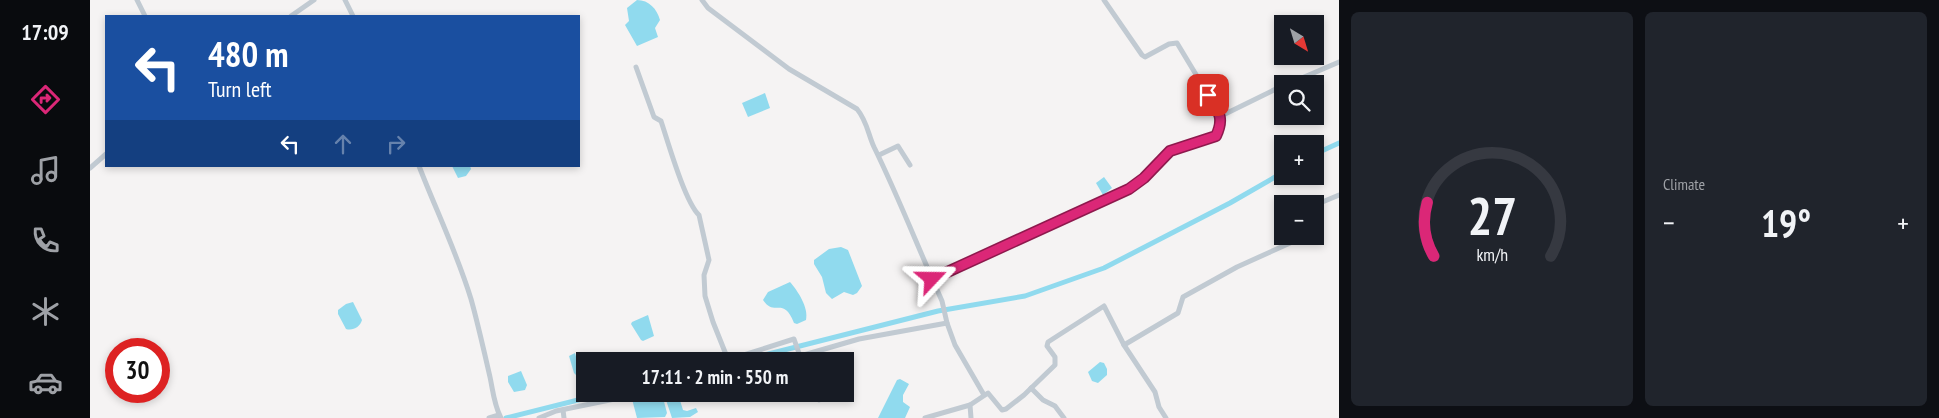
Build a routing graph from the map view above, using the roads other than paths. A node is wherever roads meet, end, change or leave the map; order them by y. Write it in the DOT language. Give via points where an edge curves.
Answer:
graph roads {
  1 [pos="137,0"];
  2 [pos="314,0"];
  3 [pos="345,0"];
  4 [pos="702,0"];
  5 [pos="1104,0"];
  6 [pos="145,15"];
  7 [pos="292,15"];
  8 [pos="352,15"];
  9 [pos="1339,62"];
  10 [pos="636,67"];
  11 [pos="1309,75"];
  12 [pos="1274,90"];
  13 [pos="1221,116"];
  14 [pos="105,155"];
  15 [pos="879,155"];
  16 [pos="910,165"];
  17 [pos="419,167"];
  18 [pos="90,168"];
  19 [pos="1339,195"];
  20 [pos="1324,201"];
  21 [pos="1286,245"];
  22 [pos="932,279"];
  23 [pos="947,321"];
  24 [pos="1124,345"];
  25 [pos="725,352"];
  26 [pos="753,352"];
  27 [pos="801,352"];
  28 [pos="1030,388"];
  29 [pos="984,396"];
  30 [pos="601,402"];
  31 [pos="970,405"];
  32 [pos="563,410"];
  33 [pos="500,417"];
  34 [pos="489,418"];
  35 [pos="539,418"];
  36 [pos="564,418"];
  37 [pos="925,418"];
  38 [pos="971,418"];
  39 [pos="1064,418"];
  40 [pos="1166,418"];
  1 -- 6 [label="street"];
  2 -- 7 [label="street"];
  3 -- 8 [label="street"];
  4 -- 15 [label="street" via="788,69 857,110 863,116"];
  5 -- 13 [label="street" via="1142,55 1146,57 1177,43"];
  9 -- 11 [label="street"];
  10 -- 25 [label="street" via="654,117 662,120 685,187 699,215 709,260 704,275 705,296"];
  12 -- 13 [label="street"];
  13 -- 22 [label="street" via="1216,136 1170,151 1129,189"];
  14 -- 18 [label="street"];
  15 -- 16 [label="street" via="898,146"];
  15 -- 22 [label="street"];
  17 -- 33 [label="street" via="471,300"];
  19 -- 20 [label="street"];
  21 -- 24 [label="street" via="1183,297 1178,313"];
  22 -- 23 [label="street"];
  23 -- 27 [label="street"];
  23 -- 29 [label="street" via="955,345"];
  24 -- 28 [label="street" via="1104,306 1048,342 1047,346 1055,357 1054,365"];
  24 -- 40 [label="street" via="1155,392"];
  26 -- 27 [label="street" via="794,339"];
  28 -- 29 [label="street" via="1002,410 989,393"];
  28 -- 39 [label="street" via="1042,400 1055,406"];
  29 -- 31 [label="street"];
  30 -- 32 [label="street"];
  31 -- 37 [label="street"];
  31 -- 38 [label="street"];
  32 -- 35 [label="street"];
  32 -- 36 [label="street"];
  33 -- 34 [label="street"];
}
